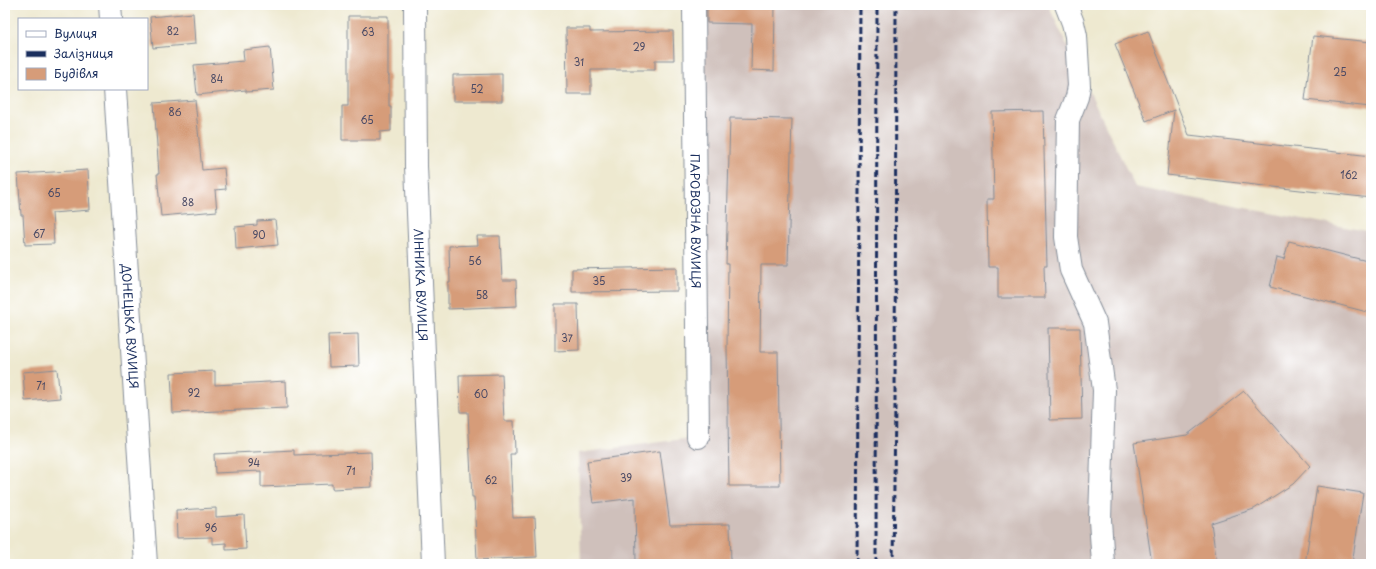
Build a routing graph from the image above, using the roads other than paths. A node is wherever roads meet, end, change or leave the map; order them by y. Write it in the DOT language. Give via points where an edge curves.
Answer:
graph roads {
  1 [pos="110,5"];
  2 [pos="415,5"];
  3 [pos="694,5"];
  4 [pos="1066,5"];
  5 [pos="111,18"];
  6 [pos="115,90"];
  7 [pos="698,437"];
  8 [pos="146,564"];
  9 [pos="432,564"];
  10 [pos="1102,564"];
  1 -- 5 [label="street"];
  2 -- 9 [label="street, ЛІННИКА ВУЛИЦЯ" via="416,166"];
  3 -- 7 [label="street, ПАРОВОЗНА ВУЛИЦЯ"];
  4 -- 10 [label="street" via="1076,36 1078,86 1067,131 1066,237 1071,270 1095,323 1104,390 1100,520"];
  6 -- 8 [label="street, ДОНЕЦЬКА ВУЛИЦЯ"];
}
